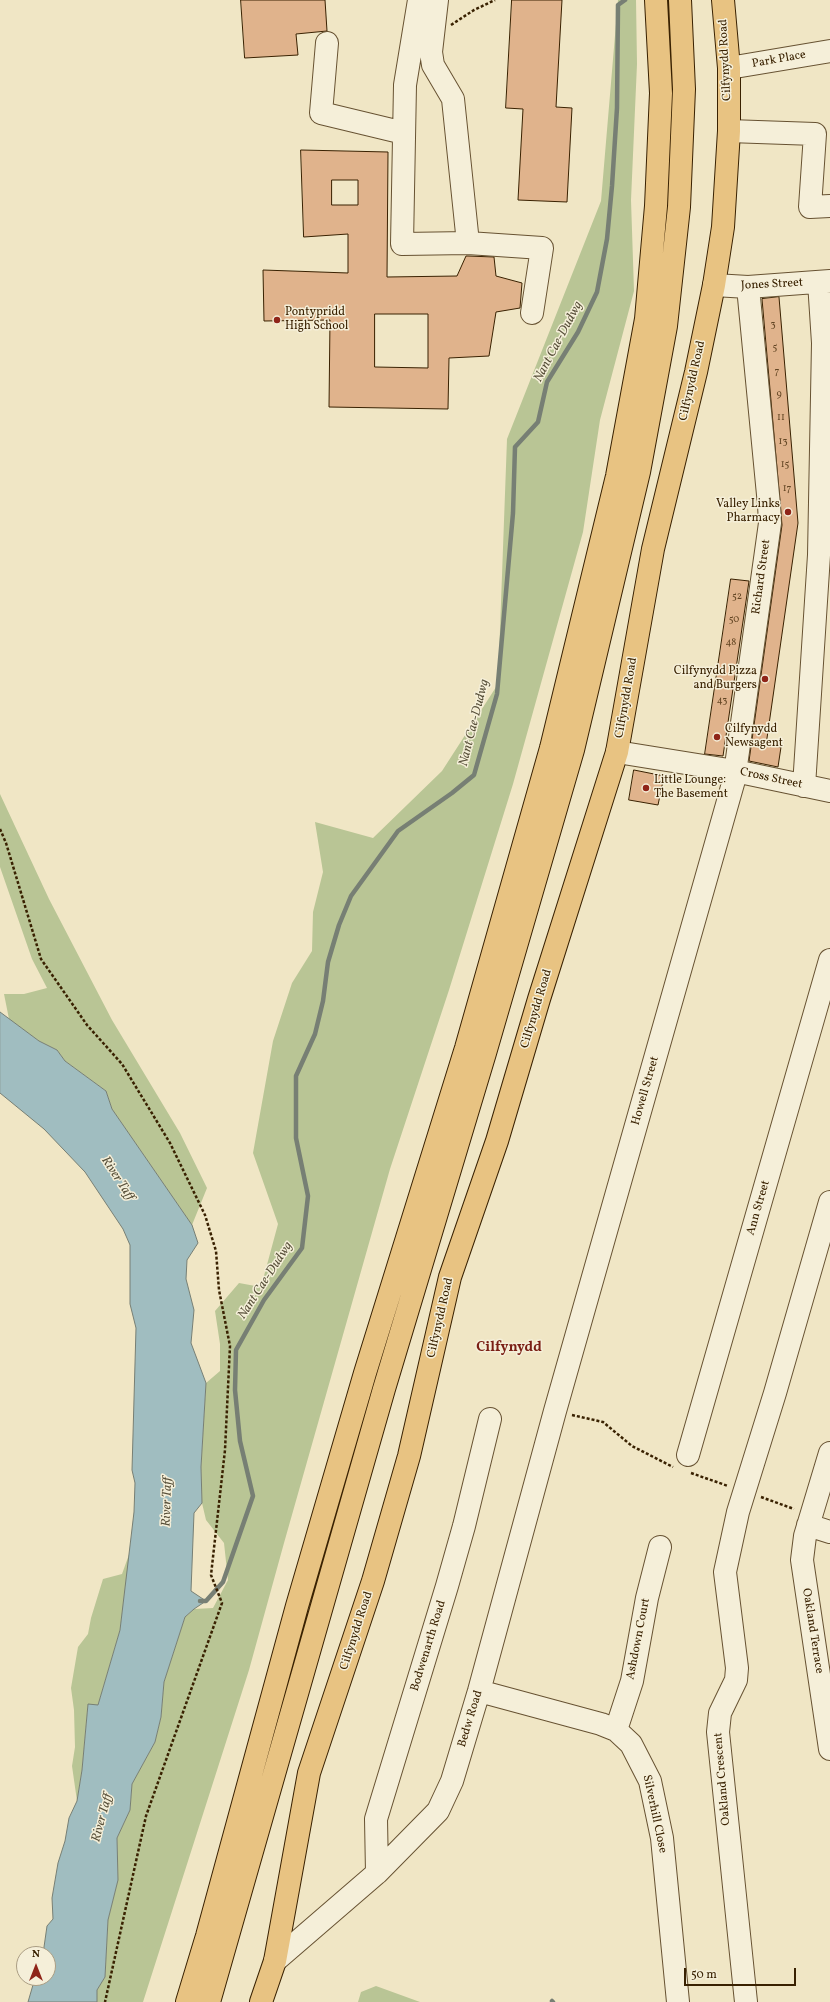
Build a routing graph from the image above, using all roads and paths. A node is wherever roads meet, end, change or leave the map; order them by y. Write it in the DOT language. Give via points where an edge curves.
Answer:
graph roads {
  1 [pos="419,0"];
  2 [pos="437,0"];
  3 [pos="495,0"];
  4 [pos="656,0"];
  5 [pos="680,0"];
  6 [pos="723,0"];
  7 [pos="433,27"];
  8 [pos="327,43"];
  9 [pos="830,51"];
  10 [pos="729,68"];
  11 [pos="729,131"];
  12 [pos="404,133"];
  13 [pos="830,206"];
  14 [pos="468,243"];
  15 [pos="824,282"];
  16 [pos="714,285"];
  17 [pos="748,287"];
  18 [pos="532,313"];
  19 [pos="617,752"];
  20 [pos="735,771"];
  21 [pos="804,786"];
  22 [pos="830,791"];
  23 [pos="0,829"];
  24 [pos="830,960"];
  25 [pos="830,1202"];
  26 [pos="555,1410"];
  27 [pos="490,1418"];
  28 [pos="830,1453"];
  29 [pos="688,1455"];
  30 [pos="807,1531"];
  31 [pos="830,1532"];
  32 [pos="660,1547"];
  33 [pos="479,1691"];
  34 [pos="616,1730"];
  35 [pos="829,1742"];
  36 [pos="377,1873"];
  37 [pos="275,1961"];
  38 [pos="105,2002"];
  39 [pos="188,2002"];
  40 [pos="208,2002"];
  41 [pos="261,2002"];
  42 [pos="678,2002"];
  43 [pos="746,2002"];
  1 -- 12 [label="street" via="405,85"];
  2 -- 7 [label="street"];
  3 -- 7 [label="path" via="453,24"];
  4 -- 39 [label="main road" via="661,93 656,206 646,319 617,476 549,755 466,1048 367,1366 297,1606"];
  5 -- 40 [label="main road" via="684,89 679,207 666,326 638,480 573,750 384,1389"];
  6 -- 10 [label="main road, Cilfynydd Road"];
  7 -- 14 [label="street" via="433,65 453,99"];
  8 -- 12 [label="street" via="321,113"];
  9 -- 10 [label="street, Park Place"];
  10 -- 11 [label="main road, Cilfynydd Road"];
  11 -- 13 [label="street" via="815,134 810,207"];
  11 -- 16 [label="main road, Cilfynydd Road" via="723,227"];
  12 -- 14 [label="street" via="402,244"];
  14 -- 18 [label="street" via="542,248"];
  15 -- 17 [label="street, Jones Street"];
  15 -- 21 [label="street" via="819,555"];
  16 -- 17 [label="street, Jones Street"];
  16 -- 19 [label="main road, Cilfynydd Road" via="696,372 653,549"];
  17 -- 20 [label="street, Richard Street" via="770,523"];
  19 -- 20 [label="street, Cross Street"];
  19 -- 37 [label="main road, Cilfynydd Road" via="497,1141 450,1277 407,1464 373,1581 309,1773"];
  20 -- 21 [label="street, Cross Street"];
  20 -- 26 [label="street, Howell Street"];
  21 -- 22 [label="street, Cross Street"];
  23 -- 38 [label="path" via="41,959 87,1025 122,1064 170,1143 205,1215 216,1251 219,1290 230,1346 225,1450 211,1575 222,1603 146,1816"];
  24 -- 29 [label="street, Ann Street"];
  25 -- 43 [label="street, Oakland Crescent" via="738,1512 725,1572 737,1668 736,1680 720,1713 718,1732"];
  26 -- 33 [label="street, Bedw Road"];
  27 -- 36 [label="street, Bodwenarth Road" via="447,1586 376,1819"];
  28 -- 30 [label="street, Oakland Terrace"];
  30 -- 31 [label="street"];
  30 -- 35 [label="street, Oakland Terrace" via="802,1560"];
  32 -- 34 [label="street, Ashdown Court" via="647,1598 632,1681"];
  33 -- 34 [label="street, Silverhill Close"];
  33 -- 36 [label="street, Bedw Road" via="452,1781 438,1811"];
  34 -- 42 [label="street, Silverhill Close" via="631,1744 650,1781 662,1838"];
  36 -- 37 [label="street, Bedw Road"];
  37 -- 41 [label="main road, Cilfynydd Road"];
}
